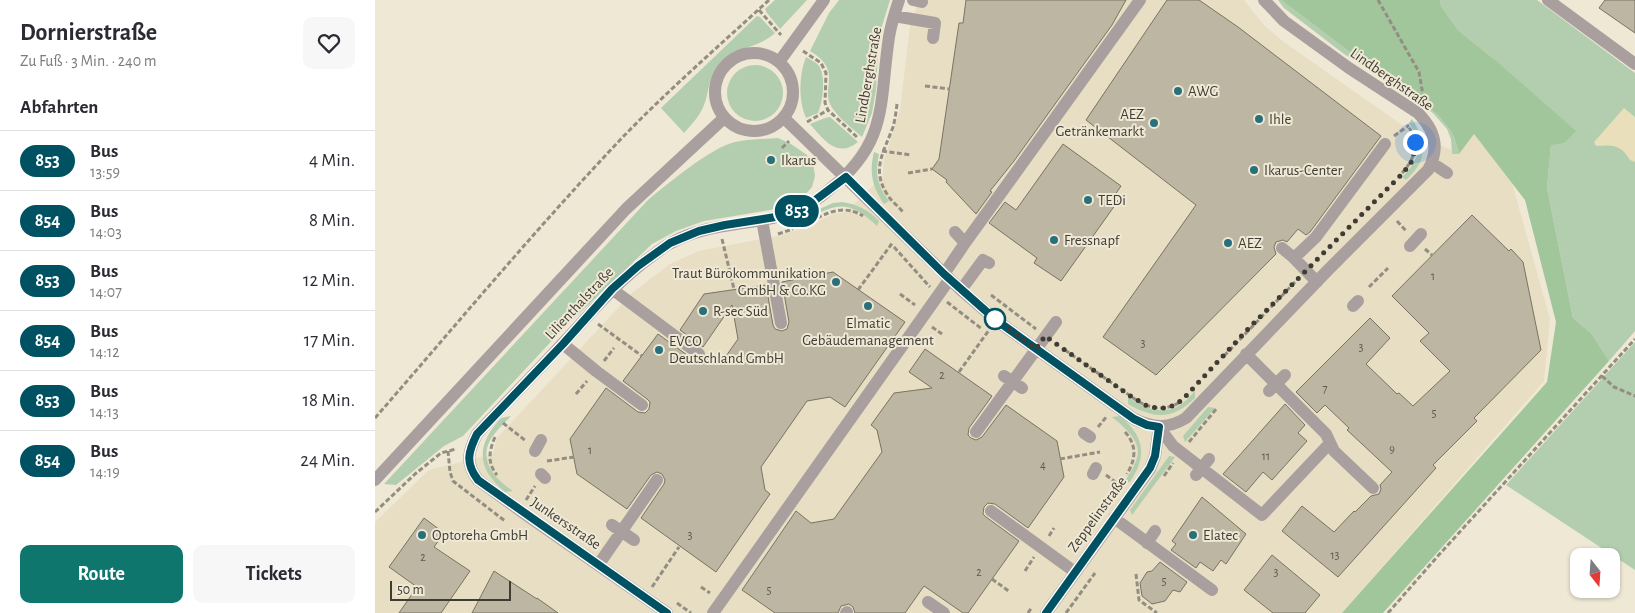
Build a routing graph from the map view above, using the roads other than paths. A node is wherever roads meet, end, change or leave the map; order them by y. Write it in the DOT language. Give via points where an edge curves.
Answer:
graph roads {
  1 [pos="824,0"];
  2 [pos="899,0"];
  3 [pos="1140,0"];
  4 [pos="1264,0"];
  5 [pos="1548,0"];
  6 [pos="895,16"];
  7 [pos="933,38"];
  8 [pos="779,62"];
  9 [pos="1635,64"];
  10 [pos="724,118"];
  11 [pos="784,118"];
  12 [pos="1385,144"];
  13 [pos="1432,163"];
  14 [pos="1447,173"];
  15 [pos="846,177"];
  16 [pos="762,220"];
  17 [pos="955,232"];
  18 [pos="1421,234"];
  19 [pos="965,243"];
  20 [pos="1410,246"];
  21 [pos="1282,248"];
  22 [pos="1294,258"];
  23 [pos="989,263"];
  24 [pos="947,277"];
  25 [pos="1317,282"];
  26 [pos="612,289"];
  27 [pos="961,290"];
  28 [pos="781,322"];
  29 [pos="1056,322"];
  30 [pos="563,344"];
  31 [pos="1036,349"];
  32 [pos="699,354"];
  33 [pos="1246,354"];
  34 [pos="1285,375"];
  35 [pos="1272,388"];
  36 [pos="642,405"];
  37 [pos="1159,427"];
  38 [pos="976,432"];
  39 [pos="1330,442"];
  40 [pos="471,445"];
  41 [pos="375,480"];
  42 [pos="657,480"];
  43 [pos="1373,488"];
  44 [pos="991,511"];
  45 [pos="1114,518"];
  46 [pos="617,528"];
  47 [pos="1155,531"];
  48 [pos="633,540"];
  49 [pos="1147,543"];
  50 [pos="599,564"];
  51 [pos="1075,572"];
  52 [pos="1212,590"];
  53 [pos="928,602"];
  54 [pos="667,613"];
  55 [pos="713,613"];
  56 [pos="944,613"];
  57 [pos="1046,613"];
  1 -- 8 [label="street"];
  2 -- 6 [label="street, Lindberghstraße"];
  3 -- 19 [label="street"];
  4 -- 13 [label="street, Lindberghstraße" via="1283,21 1418,113 1432,131 1435,143"];
  5 -- 9 [label="street"];
  6 -- 7 [label="street" via="935,23"];
  6 -- 15 [label="street, Lindberghstraße" via="889,36 877,128"];
  8 -- 10 [label="street" via="755,53 731,60 716,82 717,107"];
  8 -- 11 [label="street" via="789,75 793,90"];
  10 -- 11 [label="street" via="737,127 753,131 774,126"];
  10 -- 41 [label="street" via="626,209"];
  11 -- 15 [label="street"];
  12 -- 22 [label="street" via="1316,237"];
  13 -- 14 [label="street"];
  13 -- 25 [label="street"];
  15 -- 16 [label="street, Lilienthalstraße" via="806,207"];
  15 -- 24 [label="street"];
  16 -- 26 [label="street, Lilienthalstraße" via="719,226 670,243"];
  16 -- 28 [label="street"];
  17 -- 19 [label="street"];
  18 -- 20 [label="street"];
  19 -- 24 [label="street"];
  21 -- 22 [label="street"];
  22 -- 25 [label="street"];
  23 -- 27 [label="street" via="983,260"];
  24 -- 27 [label="street"];
  24 -- 55 [label="street" via="938,295"];
  25 -- 33 [label="street"];
  26 -- 30 [label="street, Lilienthalstraße"];
  26 -- 32 [label="street" via="641,316 661,318"];
  27 -- 31 [label="street"];
  29 -- 31 [label="street"];
  30 -- 36 [label="street"];
  30 -- 40 [label="street, Lilienthalstraße" via="477,434"];
  31 -- 37 [label="street" via="1134,419"];
  31 -- 38 [label="street"];
  33 -- 35 [label="street"];
  33 -- 37 [label="street" via="1186,418"];
  34 -- 35 [label="street"];
  35 -- 39 [label="street" via="1326,434"];
  37 -- 39 [label="street" via="1173,446 1262,515"];
  37 -- 45 [label="street, Zeppelinstraße" via="1153,462"];
  39 -- 43 [label="street" via="1334,451"];
  40 -- 50 [label="street, Junkersstraße" via="469,465 478,480"];
  42 -- 46 [label="street"];
  44 -- 51 [label="street"];
  45 -- 49 [label="street"];
  45 -- 51 [label="street, Zeppelinstraße"];
  46 -- 48 [label="street"];
  46 -- 50 [label="street"];
  47 -- 49 [label="street"];
  49 -- 52 [label="street"];
  50 -- 54 [label="street, Junkersstraße"];
  51 -- 57 [label="street, Zeppelinstraße"];
  53 -- 56 [label="street"];
}
